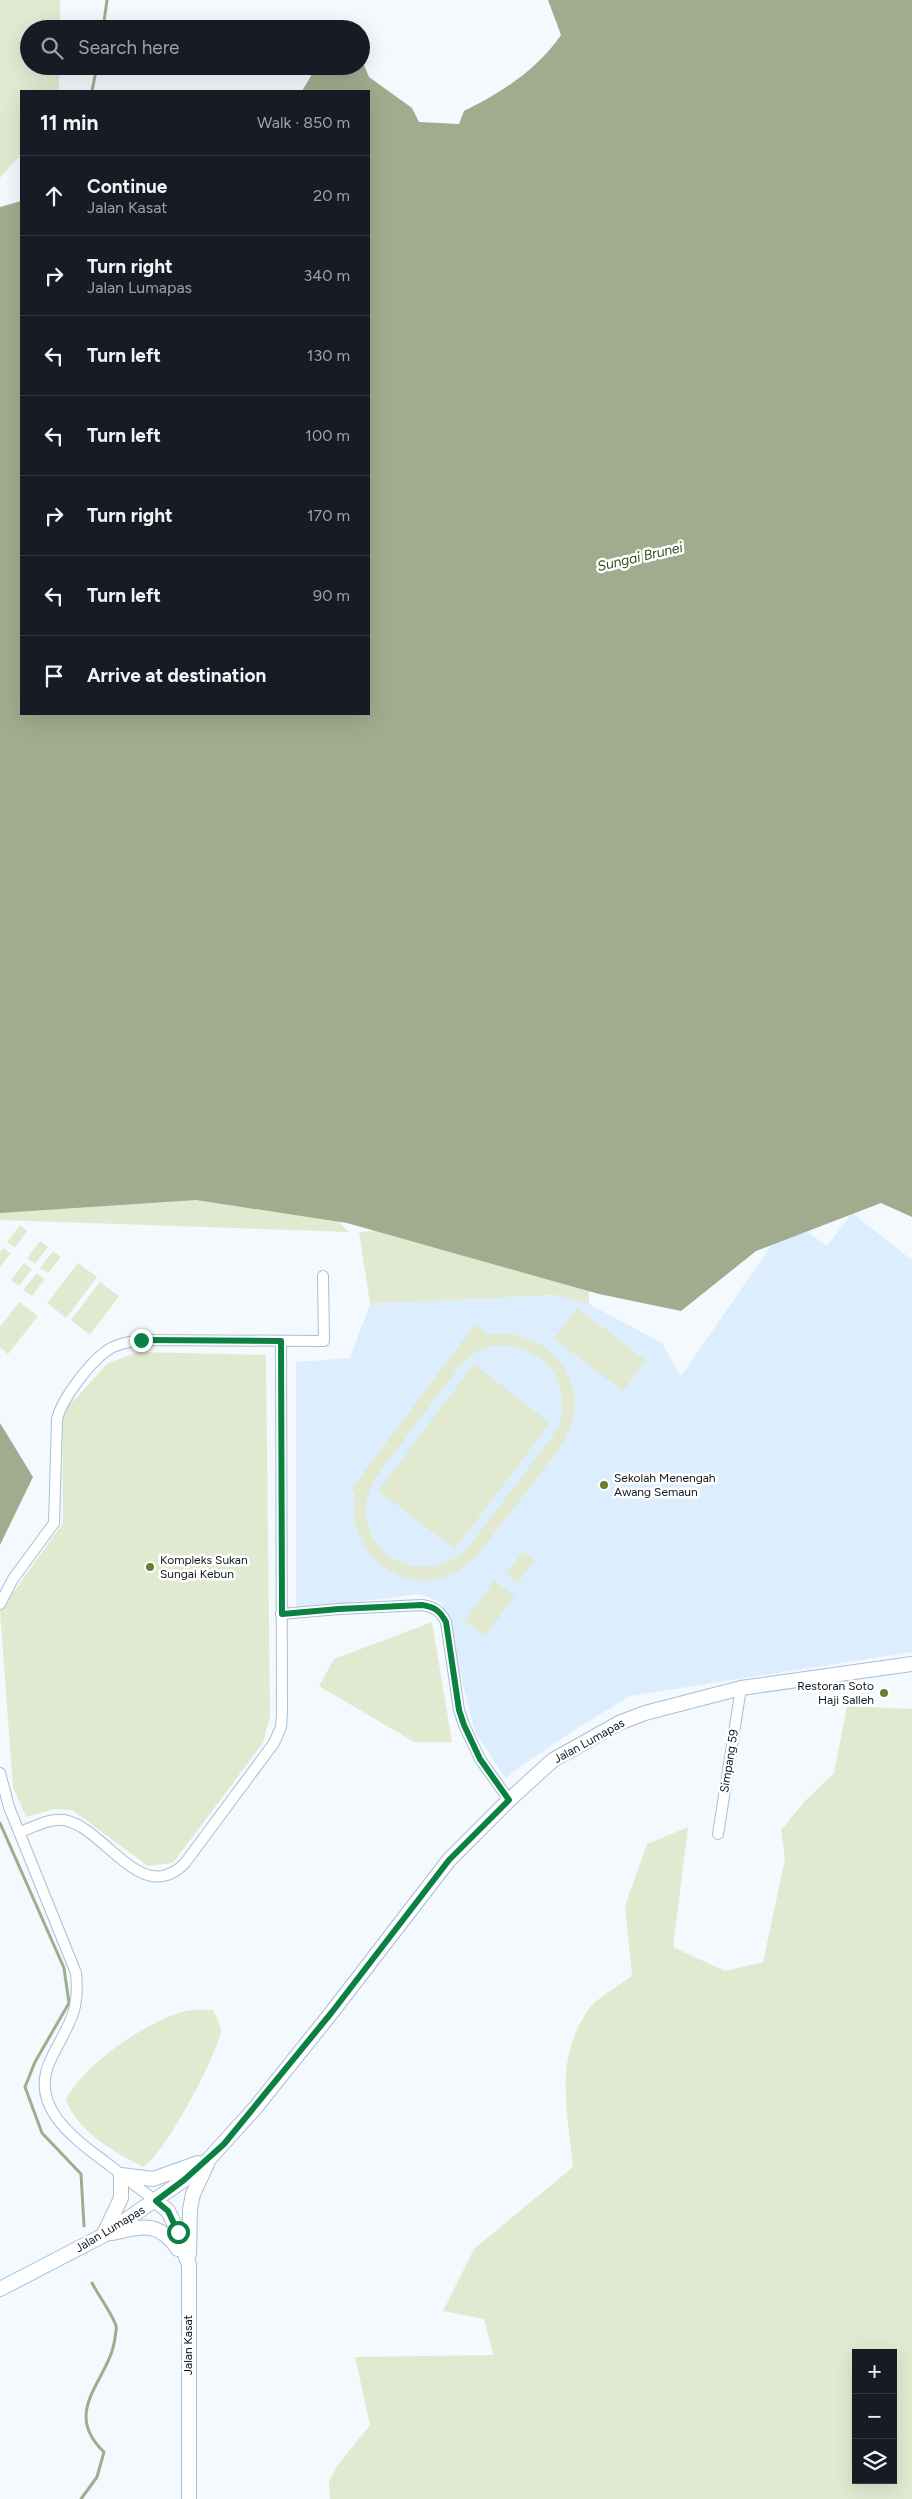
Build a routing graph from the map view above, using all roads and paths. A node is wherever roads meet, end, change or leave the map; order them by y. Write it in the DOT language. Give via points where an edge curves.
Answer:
graph roads {
  1 [pos="323,1276"];
  2 [pos="281,1341"];
  3 [pos="0,1604"];
  4 [pos="282,1614"];
  5 [pos="912,1664"];
  6 [pos="741,1688"];
  7 [pos="0,1773"];
  8 [pos="509,1800"];
  9 [pos="20,1832"];
  10 [pos="718,1834"];
  11 [pos="210,2158"];
  12 [pos="121,2175"];
  13 [pos="156,2201"];
  14 [pos="104,2235"];
  15 [pos="188,2264"];
  16 [pos="0,2288"];
  17 [pos="189,2499"];
  1 -- 2 [label="street" via="324,1341"];
  2 -- 3 [label="street" via="141,1340 116,1346 96,1360 60,1408 57,1418 54,1523 12,1578"];
  2 -- 4 [label="street"];
  4 -- 8 [label="street" via="422,1605 442,1613 464,1725 480,1759"];
  4 -- 9 [label="street" via="281,1727 274,1743 176,1872 162,1878 148,1875 66,1820 51,1820"];
  5 -- 6 [label="main road, Jalan Lumapas"];
  6 -- 8 [label="main road, Jalan Lumapas" via="618,1723 553,1760"];
  6 -- 10 [label="street, Simpang 59"];
  7 -- 9 [label="street"];
  8 -- 11 [label="main road, Jalan Lumapas" via="449,1860 308,2041"];
  9 -- 12 [label="street" via="76,1973 78,1991 75,2011 50,2062 46,2078 49,2103 68,2134"];
  11 -- 12 [label="main road" via="153,2179"];
  11 -- 13 [label="main road, Jalan Lumapas"];
  11 -- 15 [label="main road" via="193,2194"];
  12 -- 13 [label="street"];
  12 -- 14 [label="main road" via="121,2198"];
  13 -- 14 [label="main road, Jalan Lumapas"];
  13 -- 15 [label="main road, Jalan Kasat" via="173,2220"];
  14 -- 15 [label="main road" via="140,2227 161,2230 169,2236"];
  14 -- 16 [label="main road, Jalan Lumapas"];
  15 -- 17 [label="main road, Jalan Kasat"];
}
